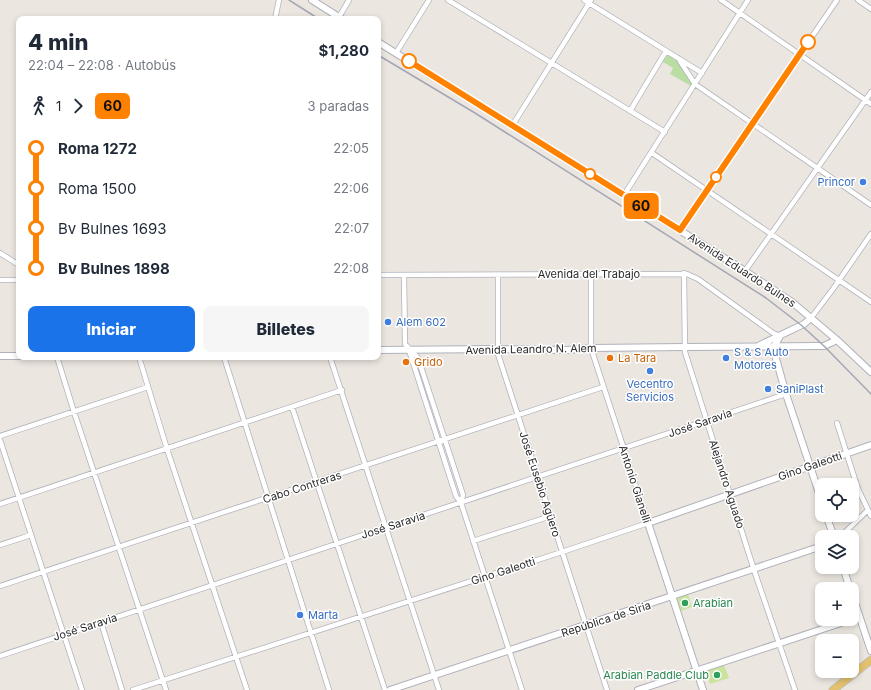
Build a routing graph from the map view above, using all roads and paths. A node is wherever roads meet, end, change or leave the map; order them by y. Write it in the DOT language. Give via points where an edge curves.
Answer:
graph roads {
  1 [pos="279,0"];
  2 [pos="312,0"];
  3 [pos="349,0"];
  4 [pos="429,0"];
  5 [pos="448,0"];
  6 [pos="584,0"];
  7 [pos="721,0"];
  8 [pos="748,0"];
  9 [pos="837,0"];
  10 [pos="858,0"];
  11 [pos="590,2"];
  12 [pos="871,8"];
  13 [pos="740,12"];
  14 [pos="276,16"];
  15 [pos="337,16"];
  16 [pos="341,16"];
  17 [pos="381,44"];
  18 [pos="666,51"];
  19 [pos="396,53"];
  20 [pos="800,54"];
  21 [pos="678,58"];
  22 [pos="552,62"];
  23 [pos="702,73"];
  24 [pos="695,84"];
  25 [pos="871,92"];
  26 [pos="866,100"];
  27 [pos="871,104"];
  28 [pos="630,111"];
  29 [pos="753,124"];
  30 [pos="512,126"];
  31 [pos="665,132"];
  32 [pos="652,153"];
  33 [pos="817,168"];
  34 [pos="707,190"];
  35 [pos="624,195"];
  36 [pos="871,205"];
  37 [pos="680,230"];
  38 [pos="772,234"];
  39 [pos="871,234"];
  40 [pos="0,253"];
  41 [pos="16,263"];
  42 [pos="745,271"];
  43 [pos="684,273"];
  44 [pos="591,274"];
  45 [pos="381,275"];
  46 [pos="404,275"];
  47 [pos="498,275"];
  48 [pos="0,280"];
  49 [pos="16,280"];
  50 [pos="839,280"];
  51 [pos="871,302"];
  52 [pos="811,318"];
  53 [pos="780,336"];
  54 [pos="836,340"];
  55 [pos="757,346"];
  56 [pos="684,347"];
  57 [pos="774,347"];
  58 [pos="591,348"];
  59 [pos="498,349"];
  60 [pos="381,350"];
  61 [pos="409,350"];
  62 [pos="0,356"];
  63 [pos="16,356"];
  64 [pos="58,360"];
  65 [pos="140,360"];
  66 [pos="225,360"];
  67 [pos="331,360"];
  68 [pos="871,372"];
  69 [pos="148,387"];
  70 [pos="603,387"];
  71 [pos="342,390"];
  72 [pos="786,394"];
  73 [pos="292,407"];
  74 [pos="74,412"];
  75 [pos="518,415"];
  76 [pos="706,421"];
  77 [pos="246,422"];
  78 [pos="837,424"];
  79 [pos="0,436"];
  80 [pos="0,440"];
  81 [pos="444,440"];
  82 [pos="439,442"];
  83 [pos="871,445"];
  84 [pos="167,449"];
  85 [pos="624,449"];
  86 [pos="846,454"];
  87 [pos="367,465"];
  88 [pos="810,466"];
  89 [pos="94,473"];
  90 [pos="538,478"];
  91 [pos="815,481"];
  92 [pos="317,482"];
  93 [pos="730,494"];
  94 [pos="269,497"];
  95 [pos="19,498"];
  96 [pos="461,503"];
  97 [pos="0,504"];
  98 [pos="868,510"];
  99 [pos="550,516"];
  100 [pos="871,516"];
  101 [pos="192,523"];
  102 [pos="648,523"];
  103 [pos="387,528"];
  104 [pos="847,530"];
  105 [pos="31,535"];
  106 [pos="473,541"];
  107 [pos="337,544"];
  108 [pos="0,545"];
  109 [pos="118,547"];
  110 [pos="815,548"];
  111 [pos="562,552"];
  112 [pos="288,560"];
  113 [pos="754,570"];
  114 [pos="44,572"];
  115 [pos="485,577"];
  116 [pos="212,585"];
  117 [pos="0,586"];
  118 [pos="672,597"];
  119 [pos="411,601"];
  120 [pos="139,610"];
  121 [pos="361,617"];
  122 [pos="859,617"];
  123 [pos="101,622"];
  124 [pos="586,626"];
  125 [pos="832,626"];
  126 [pos="311,633"];
  127 [pos="64,634"];
  128 [pos="780,643"];
  129 [pos="509,651"];
  130 [pos="871,651"];
  131 [pos="0,656"];
  132 [pos="236,657"];
  133 [pos="871,660"];
  134 [pos="696,671"];
  135 [pos="435,675"];
  136 [pos="163,680"];
  137 [pos="82,690"];
  138 [pos="122,690"];
  139 [pos="133,690"];
  140 [pos="166,690"];
  141 [pos="247,690"];
  142 [pos="329,690"];
  143 [pos="384,690"];
  144 [pos="390,690"];
  145 [pos="439,690"];
  146 [pos="522,690"];
  147 [pos="607,690"];
  148 [pos="638,690"];
  149 [pos="703,690"];
  150 [pos="795,690"];
  151 [pos="833,690"];
  1 -- 14 [label="street"];
  2 -- 15 [label="main road"];
  3 -- 16 [label="street"];
  4 -- 19 [label="street"];
  5 -- 22 [label="street"];
  6 -- 11 [label="street"];
  7 -- 13 [label="street"];
  8 -- 13 [label="street"];
  9 -- 20 [label="street"];
  10 -- 12 [label="street"];
  11 -- 18 [label="street"];
  11 -- 22 [label="street"];
  13 -- 20 [label="street"];
  13 -- 23 [label="street"];
  17 -- 19 [label="main road, Avenida Eduardo Bulnes"];
  18 -- 21 [label="street"];
  18 -- 28 [label="street"];
  19 -- 30 [label="main road, Avenida Eduardo Bulnes"];
  20 -- 26 [label="street"];
  20 -- 29 [label="street"];
  21 -- 23 [label="street"];
  21 -- 24 [label="street"];
  22 -- 28 [label="street"];
  22 -- 30 [label="street"];
  23 -- 24 [label="street"];
  24 -- 29 [label="street"];
  24 -- 31 [label="street"];
  25 -- 26 [label="street"];
  26 -- 27 [label="street"];
  26 -- 33 [label="street"];
  28 -- 31 [label="street"];
  29 -- 33 [label="street"];
  29 -- 34 [label="street"];
  30 -- 35 [label="main road, Avenida Eduardo Bulnes"];
  31 -- 32 [label="street"];
  32 -- 34 [label="street"];
  32 -- 35 [label="street"];
  33 -- 36 [label="street"];
  33 -- 38 [label="street"];
  34 -- 37 [label="street"];
  34 -- 38 [label="street"];
  35 -- 37 [label="main road, Avenida Eduardo Bulnes"];
  37 -- 42 [label="main road, Avenida Eduardo Bulnes"];
  38 -- 42 [label="street"];
  38 -- 50 [label="street"];
  39 -- 50 [label="street"];
  40 -- 41 [label="street"];
  42 -- 52 [label="main road, Avenida Eduardo Bulnes" via="792,302"];
  43 -- 44 [label="street, Avenida del Trabajo"];
  43 -- 53 [label="street, Avenida del Trabajo" via="698,279"];
  43 -- 56 [label="street, Alejandro Aguado"];
  44 -- 47 [label="street, Avenida del Trabajo"];
  44 -- 58 [label="street, Antonio Gianelli"];
  45 -- 46 [label="street, Avenida del Trabajo"];
  46 -- 47 [label="street, Avenida del Trabajo"];
  46 -- 61 [label="street" via="405,344"];
  47 -- 59 [label="street, José Eusebio Agüero"];
  48 -- 49 [label="street"];
  50 -- 51 [label="street"];
  50 -- 52 [label="street"];
  52 -- 53 [label="main road, Avenida Leandro N. Alem"];
  52 -- 54 [label="main road, Avenida Eduardo Bulnes"];
  53 -- 55 [label="main road, Avenida Leandro N. Alem"];
  53 -- 57 [label="main road"];
  54 -- 57 [label="main road, Avenida Leandro N. Alem" via="824,346"];
  54 -- 68 [label="main road, Avenida Eduardo Bulnes"];
  55 -- 56 [label="main road, Avenida Leandro N. Alem"];
  55 -- 57 [label="main road, Avenida Leandro N. Alem"];
  56 -- 58 [label="main road, Avenida Leandro N. Alem"];
  56 -- 76 [label="street, Alejandro Aguado"];
  57 -- 72 [label="main road"];
  58 -- 59 [label="main road, Avenida Leandro N. Alem"];
  58 -- 70 [label="street, Antonio Gianelli"];
  59 -- 61 [label="main road, Avenida Leandro N. Alem"];
  59 -- 75 [label="street, José Eusebio Agüero"];
  60 -- 61 [label="main road, Avenida Leandro N. Alem"];
  61 -- 81 [label="street" via="418,358"];
  61 -- 82 [label="street"];
  62 -- 63 [label="main road"];
  64 -- 74 [label="street"];
  65 -- 69 [label="street"];
  66 -- 77 [label="street"];
  67 -- 71 [label="street"];
  69 -- 74 [label="street"];
  69 -- 84 [label="street"];
  70 -- 75 [label="street, Cabo Contreras"];
  70 -- 85 [label="street, Antonio Gianelli"];
  71 -- 73 [label="street"];
  71 -- 87 [label="street"];
  72 -- 76 [label="street, José Saravia"];
  72 -- 88 [label="main road"];
  73 -- 77 [label="street"];
  73 -- 92 [label="street"];
  74 -- 79 [label="street"];
  74 -- 89 [label="street"];
  75 -- 81 [label="street, Cabo Contreras"];
  75 -- 90 [label="street, José Eusebio Agüero"];
  76 -- 85 [label="street, José Saravia"];
  76 -- 93 [label="street, Alejandro Aguado"];
  77 -- 84 [label="street"];
  77 -- 94 [label="street"];
  78 -- 86 [label="street"];
  80 -- 95 [label="street"];
  81 -- 82 [label="street, Cabo Contreras"];
  81 -- 96 [label="street" via="463,495"];
  82 -- 87 [label="street, Cabo Contreras"];
  82 -- 96 [label="street" via="456,496"];
  83 -- 86 [label="main road, Gino Galeotti"];
  84 -- 89 [label="street"];
  84 -- 101 [label="street"];
  85 -- 90 [label="street, José Saravia"];
  85 -- 102 [label="street, Antonio Gianelli"];
  86 -- 88 [label="main road, Gino Galeotti"];
  86 -- 98 [label="street"];
  87 -- 92 [label="street, Cabo Contreras"];
  87 -- 103 [label="street"];
  88 -- 91 [label="main road"];
  88 -- 93 [label="main road, Gino Galeotti"];
  89 -- 95 [label="street"];
  89 -- 109 [label="street"];
  90 -- 96 [label="street, José Saravia"];
  90 -- 99 [label="street, José Eusebio Agüero"];
  92 -- 94 [label="street, Cabo Contreras"];
  92 -- 107 [label="street"];
  93 -- 102 [label="main road, Gino Galeotti"];
  93 -- 113 [label="street, Alejandro Aguado"];
  94 -- 101 [label="street, Cabo Contreras"];
  94 -- 112 [label="street"];
  95 -- 97 [label="street"];
  95 -- 105 [label="street"];
  96 -- 103 [label="street, José Saravia"];
  96 -- 106 [label="street"];
  98 -- 100 [label="street"];
  98 -- 104 [label="street"];
  99 -- 106 [label="street"];
  99 -- 111 [label="street, José Eusebio Agüero"];
  101 -- 109 [label="street, Cabo Contreras"];
  101 -- 116 [label="street"];
  102 -- 111 [label="street, Gino Galeotti"];
  102 -- 118 [label="main road, Antonio Gianelli"];
  103 -- 107 [label="street, José Saravia"];
  103 -- 119 [label="street"];
  105 -- 108 [label="street"];
  105 -- 114 [label="street"];
  106 -- 115 [label="street"];
  107 -- 112 [label="street, José Saravia"];
  107 -- 121 [label="street"];
  109 -- 114 [label="street, Cabo Contreras"];
  109 -- 120 [label="street"];
  110 -- 113 [label="main road, República de Siria"];
  111 -- 115 [label="street, Gino Galeotti"];
  111 -- 124 [label="street, José Eusebio Agüero"];
  112 -- 116 [label="street, José Saravia"];
  112 -- 126 [label="street"];
  113 -- 118 [label="main road, República de Siria"];
  113 -- 128 [label="street, Alejandro Aguado"];
  114 -- 117 [label="street, Cabo Contreras"];
  114 -- 127 [label="street"];
  115 -- 119 [label="street, Gino Galeotti"];
  115 -- 129 [label="street"];
  116 -- 120 [label="street, José Saravia"];
  116 -- 132 [label="street"];
  118 -- 124 [label="main road, República de Siria"];
  118 -- 134 [label="main road, Antonio Gianelli"];
  119 -- 121 [label="street, Gino Galeotti"];
  119 -- 135 [label="street"];
  120 -- 123 [label="street, José Saravia"];
  120 -- 136 [label="street"];
  121 -- 126 [label="street, Gino Galeotti"];
  121 -- 143 [label="street"];
  122 -- 130 [label="main road"];
  123 -- 127 [label="street, José Saravia"];
  123 -- 138 [label="street"];
  124 -- 129 [label="main road, República de Siria"];
  124 -- 147 [label="street, José Eusebio Agüero"];
  125 -- 128 [label="main road"];
  126 -- 132 [label="street, Gino Galeotti"];
  126 -- 142 [label="street"];
  127 -- 131 [label="street, José Saravia"];
  127 -- 137 [label="street"];
  128 -- 134 [label="main road"];
  128 -- 150 [label="street, Alejandro Aguado"];
  129 -- 135 [label="main road, República de Siria"];
  129 -- 146 [label="street"];
  132 -- 136 [label="street, Gino Galeotti"];
  132 -- 141 [label="street"];
  133 -- 151 [label="main road"];
  134 -- 148 [label="main road"];
  134 -- 149 [label="main road, Antonio Gianelli"];
  135 -- 144 [label="main road, República de Siria"];
  135 -- 145 [label="street"];
  136 -- 139 [label="street, Gino Galeotti"];
  136 -- 140 [label="street"];
}
